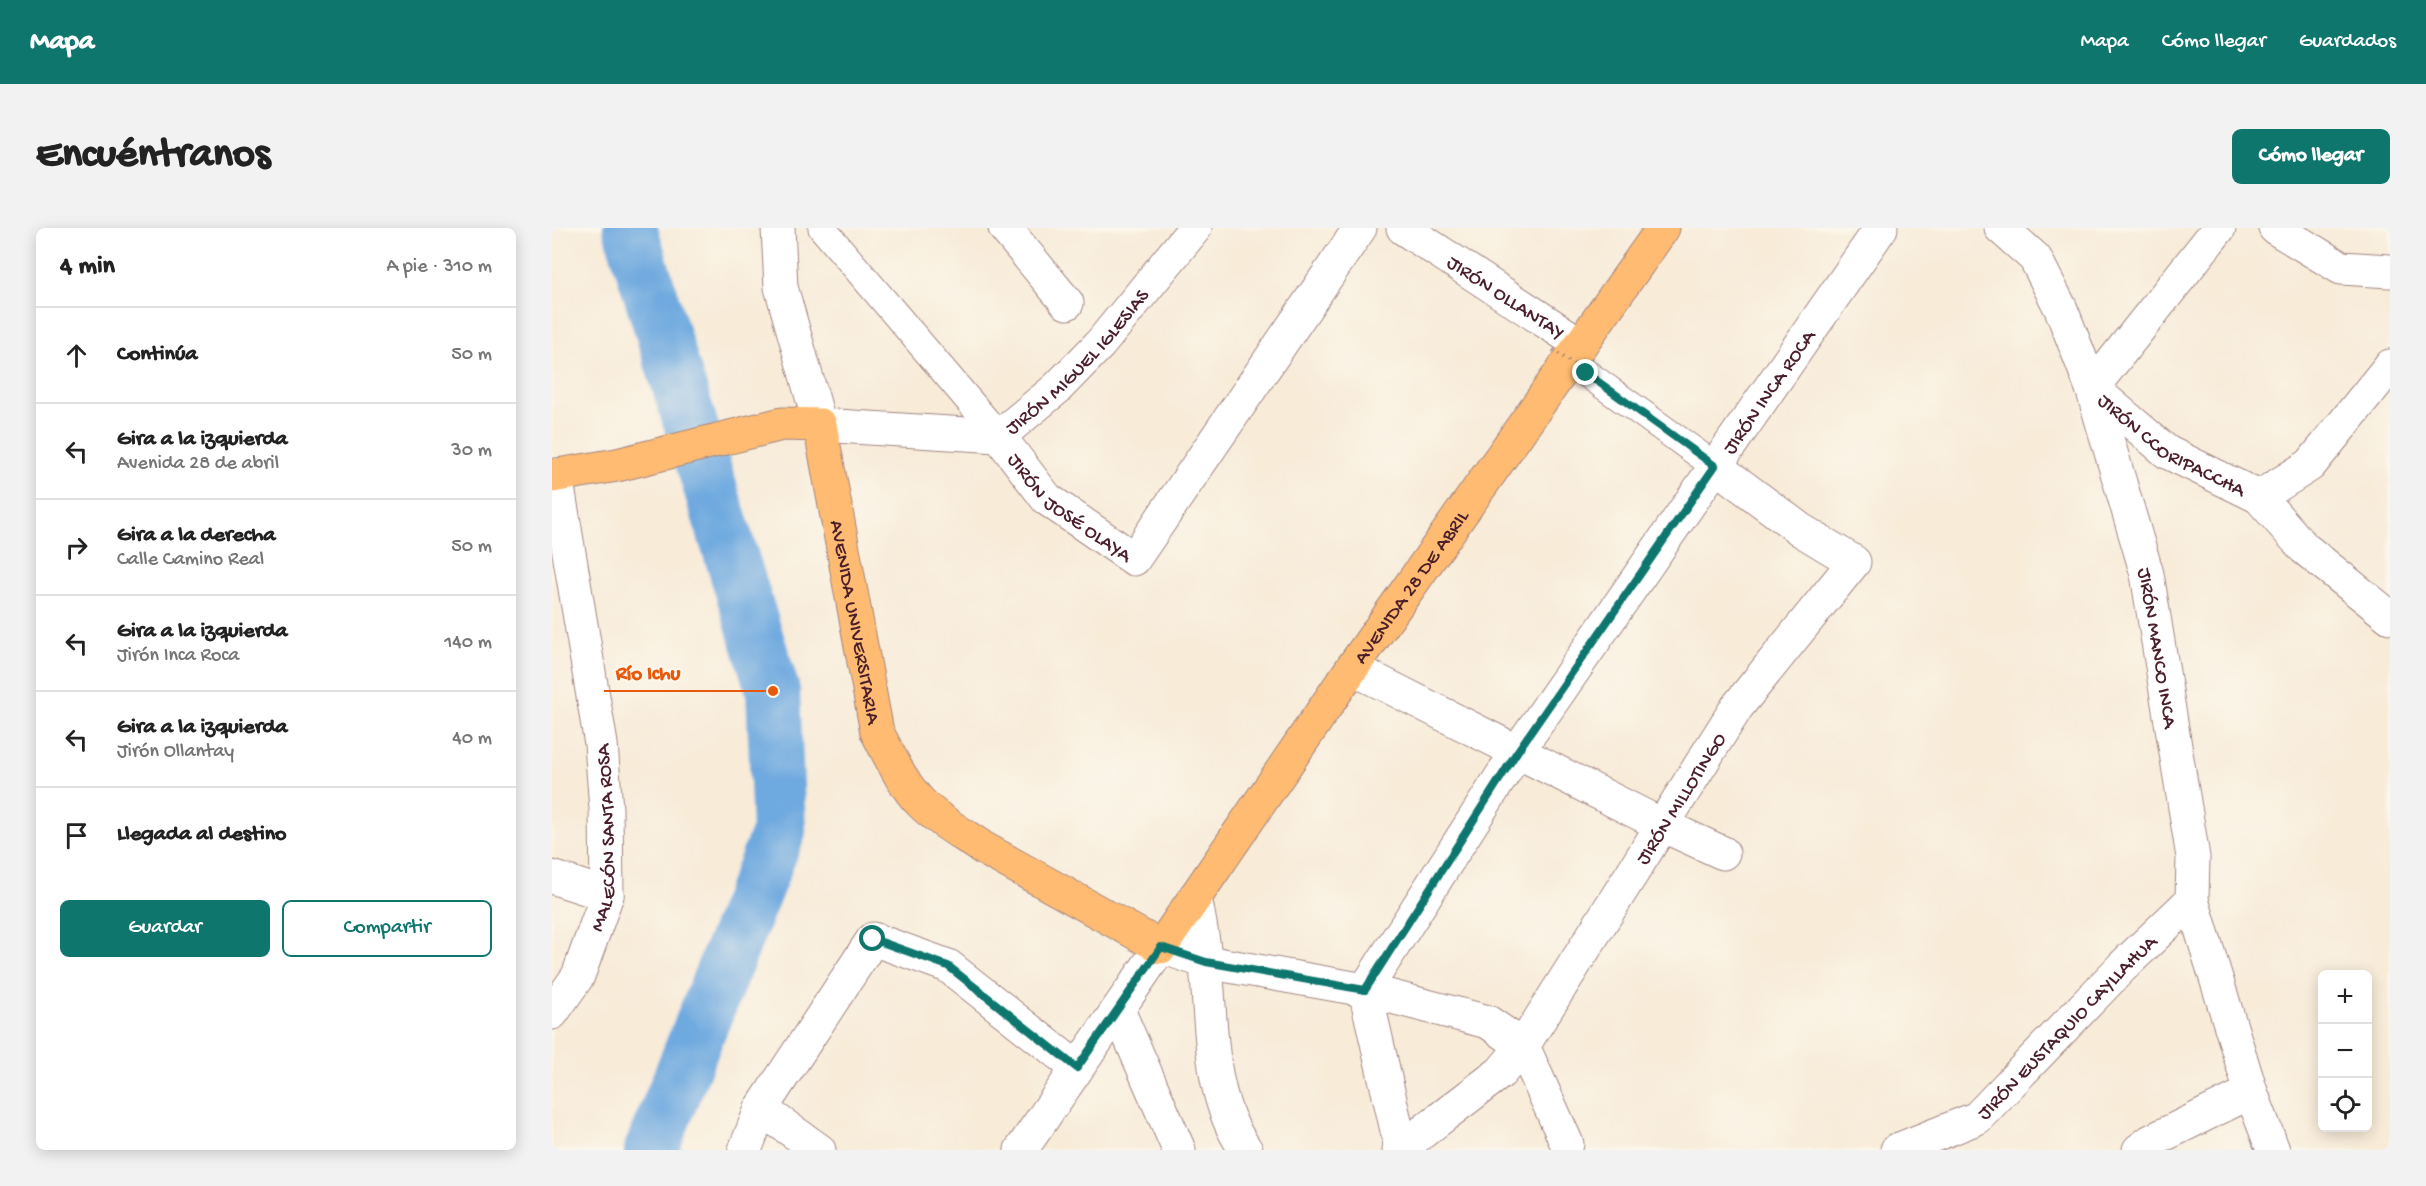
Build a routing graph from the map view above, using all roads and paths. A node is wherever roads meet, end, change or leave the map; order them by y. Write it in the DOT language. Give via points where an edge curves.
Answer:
graph roads {
  1 [pos="778,228"];
  2 [pos="822,228"];
  3 [pos="1005,228"];
  4 [pos="1195,228"];
  5 [pos="1360,228"];
  6 [pos="1403,228"];
  7 [pos="1664,228"];
  8 [pos="1881,228"];
  9 [pos="2001,228"];
  10 [pos="2219,228"];
  11 [pos="2275,228"];
  12 [pos="2390,271"];
  13 [pos="1067,303"];
  14 [pos="1574,358"];
  15 [pos="2390,366"];
  16 [pos="2092,388"];
  17 [pos="820,424"];
  18 [pos="999,436"];
  19 [pos="1715,466"];
  20 [pos="554,475"];
  21 [pos="2259,497"];
  22 [pos="1854,562"];
  23 [pos="2390,617"];
  24 [pos="1352,668"];
  25 [pos="1517,752"];
  26 [pos="1664,826"];
  27 [pos="1723,853"];
  28 [pos="552,877"];
  29 [pos="607,895"];
  30 [pos="1195,897"];
  31 [pos="2192,900"];
  32 [pos="1161,947"];
  33 [pos="1206,962"];
  34 [pos="1365,990"];
  35 [pos="1118,1010"];
  36 [pos="552,1013"];
  37 [pos="1523,1047"];
  38 [pos="1077,1068"];
  39 [pos="2251,1092"];
  40 [pos="760,1109"];
  41 [pos="1567,1144"];
  42 [pos="1400,1149"];
  43 [pos="745,1150"];
  44 [pos="819,1150"];
  45 [pos="1021,1150"];
  46 [pos="1179,1150"];
  47 [pos="1246,1150"];
  48 [pos="1897,1150"];
  49 [pos="2139,1150"];
  50 [pos="2273,1150"];
  1 -- 17 [label="street" via="781,288"];
  2 -- 18 [label="street, JIRÓN JOSÉ OLAYA"];
  3 -- 13 [label="street"];
  4 -- 18 [label="street, JIRÓN MIGUEL IGLESIAS" via="1100,344 1056,389"];
  5 -- 18 [label="street, JIRÓN JOSÉ OLAYA" via="1134,559 1047,499"];
  6 -- 14 [label="street, JIRÓN OLLANTAY"];
  7 -- 14 [label="highway, AVENIDA 28 DE ABRIL"];
  8 -- 19 [label="street, JIRÓN INCA ROCA"];
  9 -- 16 [label="street, JIRÓN MANCO INCA" via="2035,258 2061,309"];
  10 -- 16 [label="street"];
  11 -- 12 [label="street" via="2341,268"];
  14 -- 19 [label="street, JIRÓN OLLANTAY"];
  14 -- 24 [label="highway, AVENIDA 28 DE ABRIL"];
  15 -- 21 [label="street" via="2310,465"];
  16 -- 21 [label="street, JIRÓN CCORIPACCHA" via="2167,452"];
  16 -- 31 [label="street, JIRÓN MANCO INCA" via="2147,574 2193,857"];
  17 -- 18 [label="street, JIRÓN MIGUEL IGLESIAS"];
  17 -- 20 [label="highway" via="782,424 617,465"];
  17 -- 32 [label="highway, AVENIDA UNIVERSITARIA" via="877,732 895,766 922,804 954,829"];
  19 -- 22 [label="street, JIRÓN OLLANTAY" via="1801,530"];
  19 -- 25 [label="street, JIRÓN INCA ROCA"];
  20 -- 29 [label="street, MALECÓN SANTA ROSA" via="601,744"];
  21 -- 23 [label="street, JIRÓN CCORIPACCHA" via="2304,548"];
  22 -- 26 [label="street, JIRÓN MILLOTINGO" via="1737,707"];
  24 -- 25 [label="street"];
  24 -- 30 [label="highway, AVENIDA 28 DE ABRIL"];
  25 -- 26 [label="street"];
  25 -- 34 [label="street, JIRÓN INCA ROCA"];
  26 -- 27 [label="street"];
  26 -- 37 [label="street, JIRÓN MILLOTINGO"];
  28 -- 29 [label="street"];
  29 -- 36 [label="street, MALECÓN SANTA ROSA" via="578,976"];
  30 -- 32 [label="highway, AVENIDA 28 DE ABRIL"];
  30 -- 33 [label="street"];
  31 -- 39 [label="street, JIRÓN MANCO INCA"];
  31 -- 48 [label="street, JIRÓN EUSTAQUIO CAYLLAHUA" via="1977,1118"];
  32 -- 33 [label="street"];
  32 -- 35 [label="street"];
  33 -- 34 [label="street"];
  33 -- 47 [label="street" via="1220,1091 1236,1137"];
  34 -- 37 [label="street" via="1488,1022"];
  34 -- 42 [label="street"];
  35 -- 38 [label="street"];
  35 -- 46 [label="street"];
  37 -- 41 [label="street"];
  37 -- 42 [label="street, JIRÓN MILLOTINGO" via="1501,1072"];
  38 -- 40 [label="street" via="948,966 873,939"];
  38 -- 45 [label="street"];
  39 -- 49 [label="street"];
  39 -- 50 [label="street, JIRÓN MANCO INCA"];
  40 -- 43 [label="street"];
  40 -- 44 [label="street"];
}
